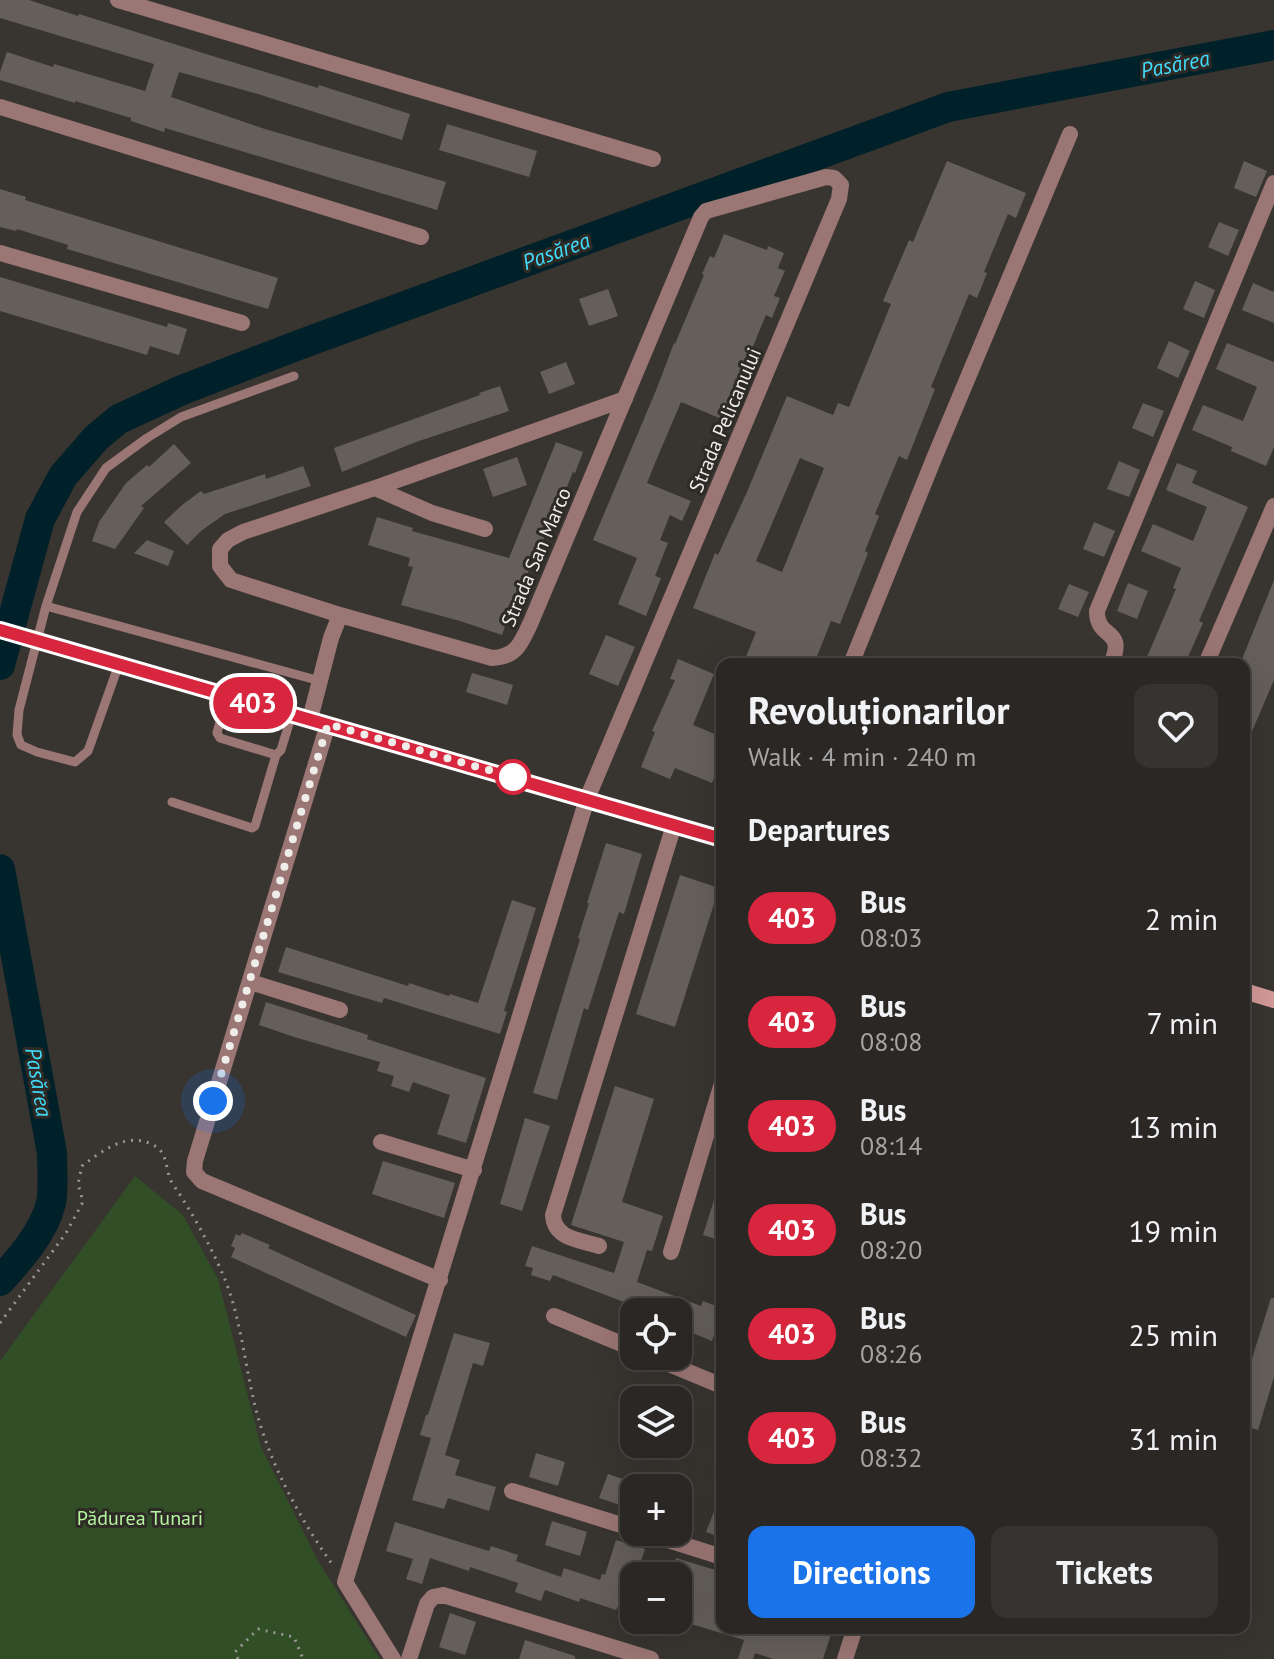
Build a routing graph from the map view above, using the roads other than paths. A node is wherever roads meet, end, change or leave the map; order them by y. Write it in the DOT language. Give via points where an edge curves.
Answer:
graph roads {
  1 [pos="118,0"];
  2 [pos="0,107"];
  3 [pos="1070,134"];
  4 [pos="653,159"];
  5 [pos="1274,183"];
  6 [pos="706,211"];
  7 [pos="421,237"];
  8 [pos="0,253"];
  9 [pos="242,323"];
  10 [pos="294,376"];
  11 [pos="625,399"];
  12 [pos="375,488"];
  13 [pos="1274,506"];
  14 [pos="485,529"];
  15 [pos="46,606"];
  16 [pos="340,615"];
  17 [pos="0,630"];
  18 [pos="37,641"];
  19 [pos="853,658"];
  20 [pos="1114,658"];
  21 [pos="1209,658"];
  22 [pos="119,664"];
  23 [pos="320,681"];
  24 [pos="227,696"];
  25 [pos="292,714"];
  26 [pos="310,719"];
  27 [pos="328,724"];
  28 [pos="276,755"];
  29 [pos="587,799"];
  30 [pos="172,802"];
  31 [pos="674,825"];
  32 [pos="716,837"];
  33 [pos="250,982"];
  34 [pos="1250,993"];
  35 [pos="1274,1000"];
  36 [pos="340,1010"];
  37 [pos="716,1103"];
  38 [pos="381,1142"];
  39 [pos="474,1170"];
  40 [pos="599,1246"];
  41 [pos="671,1252"];
  42 [pos="440,1280"];
  43 [pos="554,1316"];
  44 [pos="620,1343"];
  45 [pos="684,1370"];
  46 [pos="716,1384"];
  47 [pos="512,1491"];
  48 [pos="620,1525"];
  49 [pos="687,1546"];
  50 [pos="716,1555"];
  51 [pos="853,1634"];
  52 [pos="393,1659"];
  53 [pos="409,1659"];
  54 [pos="651,1659"];
  55 [pos="845,1659"];
  1 -- 4 [label="street"];
  2 -- 7 [label="street"];
  3 -- 19 [label="street"];
  5 -- 20 [label="street" via="1097,611 1097,622 1116,644"];
  6 -- 11 [label="street, Strada San Marco"];
  6 -- 29 [label="street, Strada Pelicanului" via="826,177 841,185"];
  8 -- 9 [label="street"];
  10 -- 15 [label="lane" via="181,417 106,468 77,512"];
  11 -- 12 [label="street"];
  11 -- 16 [label="street, Strada San Marco" via="513,653 492,658"];
  12 -- 14 [label="street"];
  12 -- 16 [label="street" via="243,532 220,549 220,566 231,580"];
  13 -- 21 [label="street"];
  15 -- 18 [label="lane"];
  15 -- 23 [label="lane"];
  16 -- 23 [label="street"];
  17 -- 18 [label="main road"];
  18 -- 22 [label="main road"];
  18 -- 22 [label="lane" via="17,735 21,745 37,752 75,762 88,751"];
  22 -- 24 [label="main road"];
  23 -- 26 [label="street"];
  24 -- 25 [label="main road"];
  24 -- 28 [label="lane" via="220,738"];
  25 -- 26 [label="main road"];
  25 -- 28 [label="lane"];
  26 -- 27 [label="main road"];
  27 -- 29 [label="main road"];
  27 -- 33 [label="street"];
  28 -- 30 [label="lane" via="252,828"];
  29 -- 31 [label="main road"];
  29 -- 39 [label="street"];
  31 -- 32 [label="main road"];
  31 -- 40 [label="street" via="553,1215 564,1236"];
  33 -- 36 [label="street"];
  33 -- 42 [label="street" via="194,1172 202,1181"];
  34 -- 35 [label="main road"];
  37 -- 41 [label="street"];
  38 -- 39 [label="street"];
  39 -- 42 [label="street"];
  42 -- 52 [label="street" via="345,1582"];
  43 -- 44 [label="street"];
  45 -- 46 [label="street"];
  47 -- 48 [label="street"];
  49 -- 50 [label="street"];
  51 -- 55 [label="street"];
  53 -- 54 [label="street" via="427,1604 443,1595"];
}
